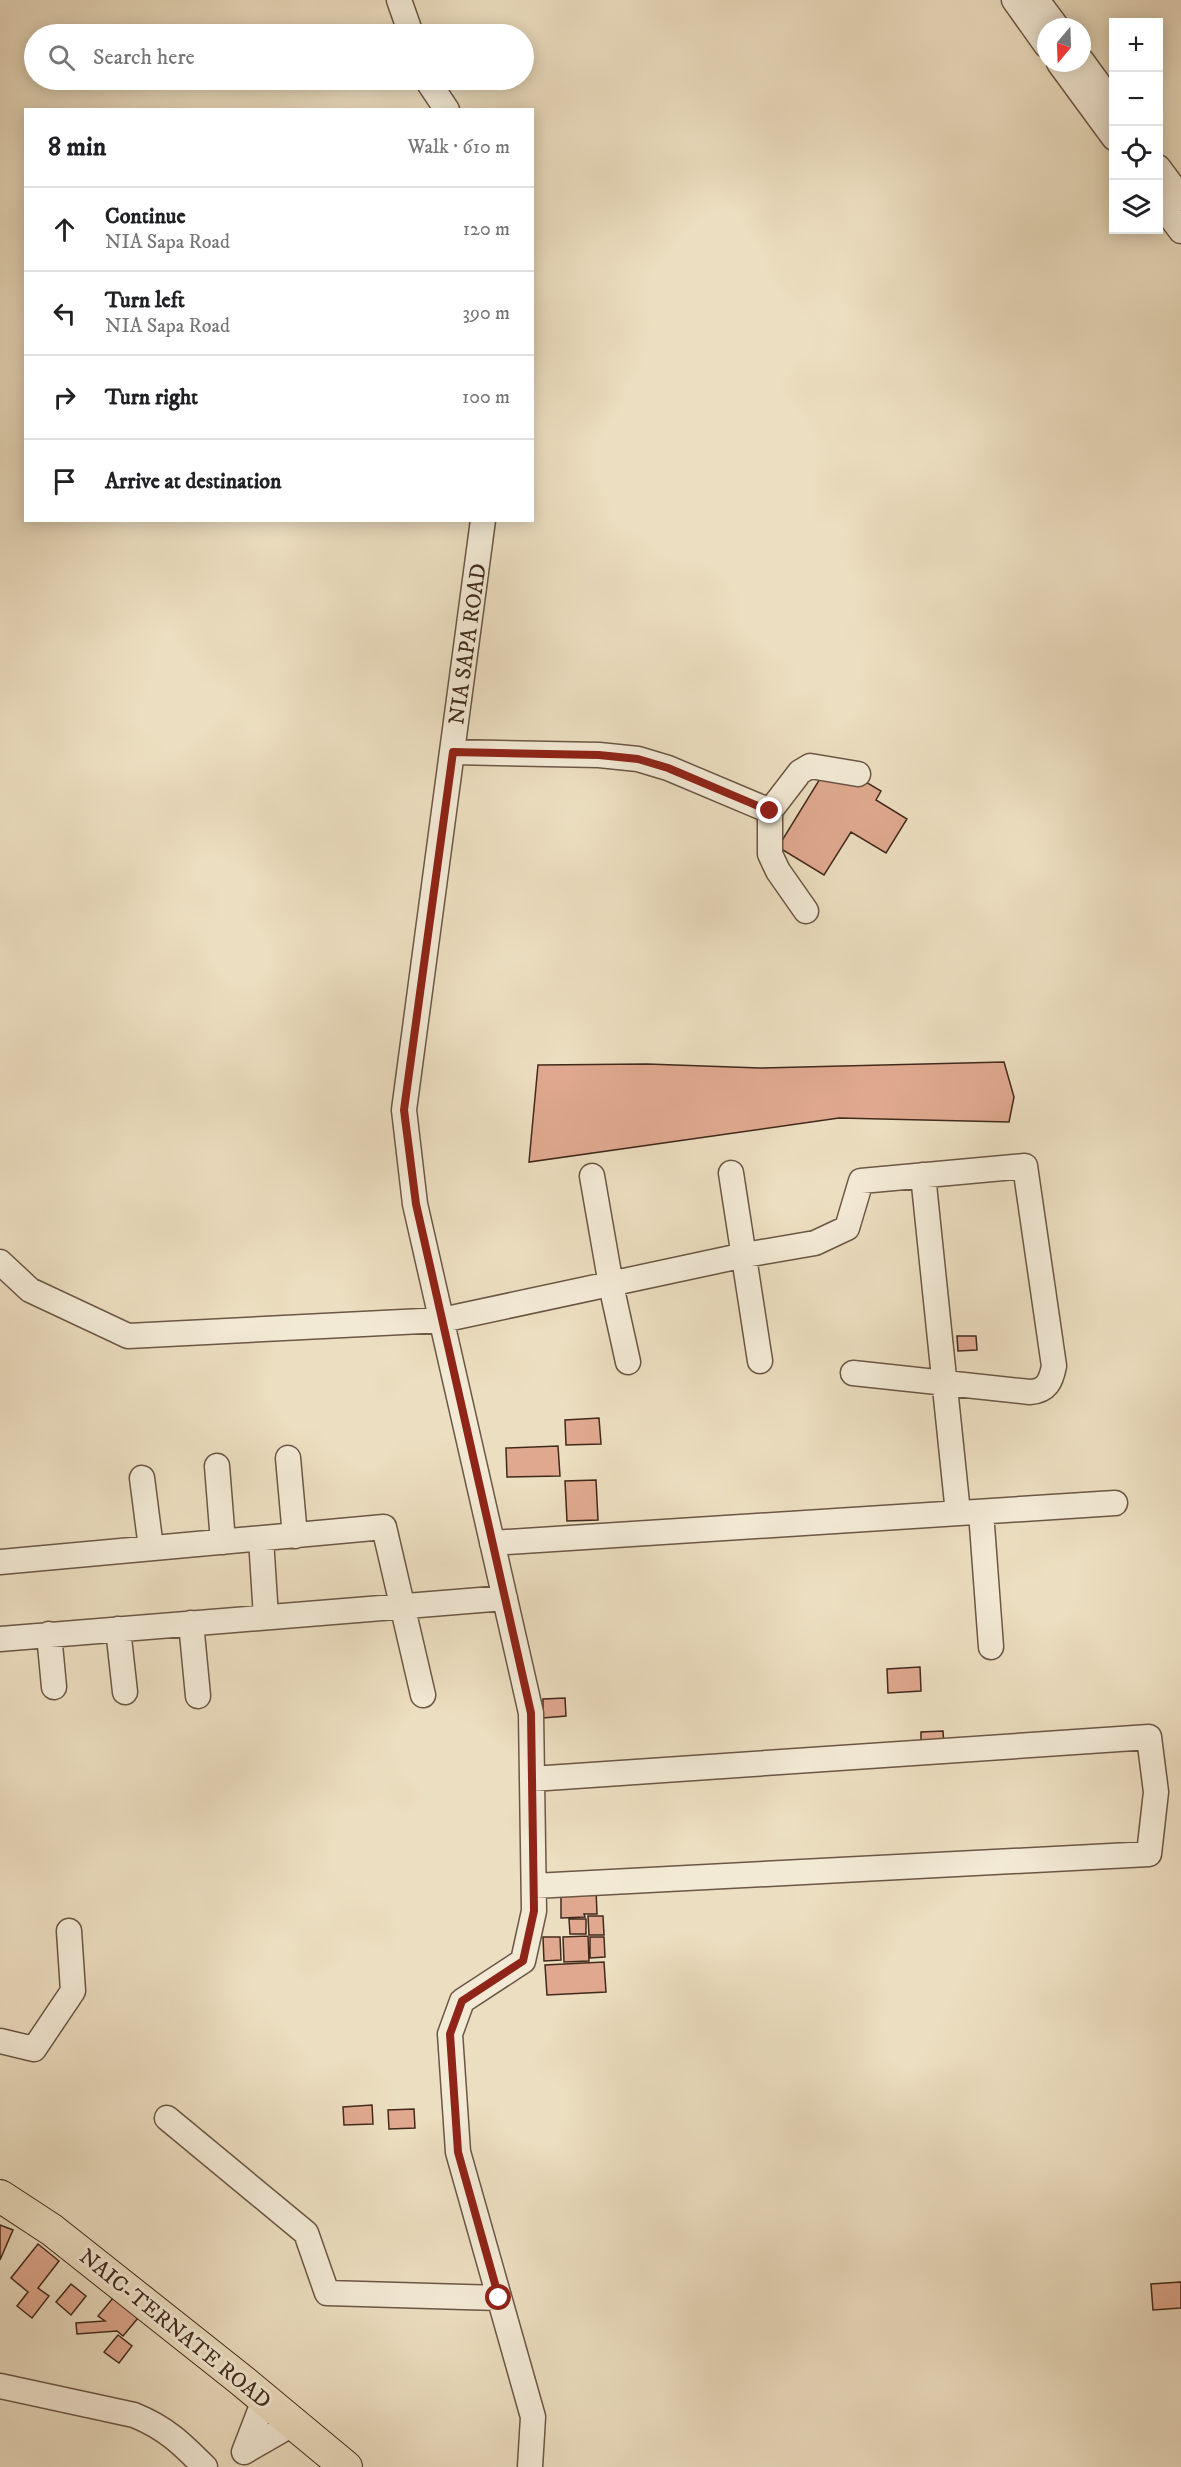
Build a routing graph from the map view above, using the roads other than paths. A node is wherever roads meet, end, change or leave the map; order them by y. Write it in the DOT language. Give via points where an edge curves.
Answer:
graph roads {
  1 [pos="399,0"];
  2 [pos="1014,0"];
  3 [pos="1037,0"];
  4 [pos="1050,18"];
  5 [pos="407,24"];
  6 [pos="1037,32"];
  7 [pos="1065,72"];
  8 [pos="1090,72"];
  9 [pos="434,90"];
  10 [pos="1109,99"];
  11 [pos="446,108"];
  12 [pos="1109,132"];
  13 [pos="1163,174"];
  14 [pos="1181,198"];
  15 [pos="1163,207"];
  16 [pos="1181,231"];
  17 [pos="483,522"];
  18 [pos="453,752"];
  19 [pos="858,774"];
  20 [pos="770,811"];
  21 [pos="806,911"];
  22 [pos="730,1173"];
  23 [pos="923,1175"];
  24 [pos="592,1176"];
  25 [pos="745,1255"];
  26 [pos="0,1263"];
  27 [pos="611,1285"];
  28 [pos="442,1320"];
  29 [pos="760,1361"];
  30 [pos="627,1362"];
  31 [pos="853,1373"];
  32 [pos="943,1383"];
  33 [pos="288,1458"];
  34 [pos="217,1466"];
  35 [pos="142,1478"];
  36 [pos="1116,1503"];
  37 [pos="969,1512"];
  38 [pos="295,1536"];
  39 [pos="261,1539"];
  40 [pos="223,1542"];
  41 [pos="492,1543"];
  42 [pos="151,1548"];
  43 [pos="0,1562"];
  44 [pos="505,1598"];
  45 [pos="401,1607"];
  46 [pos="266,1617"];
  47 [pos="191,1623"];
  48 [pos="118,1629"];
  49 [pos="49,1634"];
  50 [pos="0,1639"];
  51 [pos="991,1647"];
  52 [pos="54,1687"];
  53 [pos="125,1692"];
  54 [pos="423,1695"];
  55 [pos="198,1696"];
  56 [pos="532,1779"];
  57 [pos="534,1886"];
  58 [pos="69,1931"];
  59 [pos="0,2041"];
  60 [pos="167,2118"];
  61 [pos="0,2196"];
  62 [pos="499,2298"];
  63 [pos="0,2386"];
  64 [pos="264,2400"];
  65 [pos="294,2423"];
  66 [pos="238,2460"];
  67 [pos="205,2467"];
  68 [pos="346,2467"];
  69 [pos="531,2467"];
  1 -- 5 [label="street"];
  2 -- 6 [label="street"];
  3 -- 4 [label="street"];
  7 -- 12 [label="street"];
  8 -- 10 [label="street"];
  9 -- 11 [label="street"];
  13 -- 14 [label="street"];
  15 -- 16 [label="street"];
  17 -- 18 [label="street, NIA SAPA ROAD"];
  18 -- 20 [label="street" via="638,759"];
  18 -- 28 [label="street, NIA SAPA ROAD" via="404,1110 416,1204"];
  19 -- 20 [label="street" via="810,766 800,772"];
  20 -- 21 [label="street" via="770,854"];
  22 -- 25 [label="street"];
  23 -- 25 [label="street" via="861,1181 847,1227 815,1243"];
  23 -- 32 [label="street"];
  23 -- 32 [label="street" via="1025,1166 1054,1366 1048,1385 1040,1391"];
  24 -- 27 [label="street"];
  25 -- 27 [label="street"];
  25 -- 29 [label="street"];
  26 -- 28 [label="street" via="30,1290 128,1336"];
  27 -- 28 [label="street"];
  27 -- 30 [label="street"];
  28 -- 41 [label="street, NIA SAPA ROAD"];
  31 -- 32 [label="street"];
  32 -- 37 [label="street"];
  33 -- 38 [label="street"];
  34 -- 40 [label="street"];
  35 -- 42 [label="street"];
  36 -- 37 [label="street"];
  37 -- 41 [label="street"];
  37 -- 51 [label="street"];
  38 -- 39 [label="street"];
  38 -- 45 [label="street" via="384,1527"];
  39 -- 40 [label="street"];
  39 -- 46 [label="street"];
  40 -- 42 [label="street"];
  41 -- 44 [label="street, NIA SAPA ROAD"];
  42 -- 43 [label="street"];
  44 -- 45 [label="street"];
  44 -- 56 [label="street, NIA SAPA ROAD" via="531,1713"];
  45 -- 46 [label="street"];
  45 -- 54 [label="street"];
  46 -- 47 [label="street"];
  47 -- 48 [label="street"];
  47 -- 55 [label="street"];
  48 -- 49 [label="street"];
  48 -- 53 [label="street"];
  49 -- 50 [label="street"];
  49 -- 52 [label="street"];
  56 -- 57 [label="street, NIA SAPA ROAD"];
  56 -- 57 [label="street" via="1149,1737 1156,1792 1149,1854"];
  57 -- 62 [label="street, NIA SAPA ROAD" via="534,1911 523,1961 462,2001 450,2034 458,2152"];
  58 -- 59 [label="street" via="73,1991 34,2049"];
  60 -- 62 [label="street" via="306,2233 327,2293"];
  61 -- 64 [label="main road, NAIC-TERNATE ROAD" via="52,2230"];
  62 -- 69 [label="street, NIA SAPA ROAD" via="533,2416"];
  63 -- 67 [label="street" via="150,2421 169,2432"];
  64 -- 65 [label="main road, NAIC-TERNATE ROAD"];
  64 -- 66 [label="street"];
  65 -- 66 [label="street"];
  65 -- 68 [label="main road, NAIC-TERNATE ROAD"];
}
